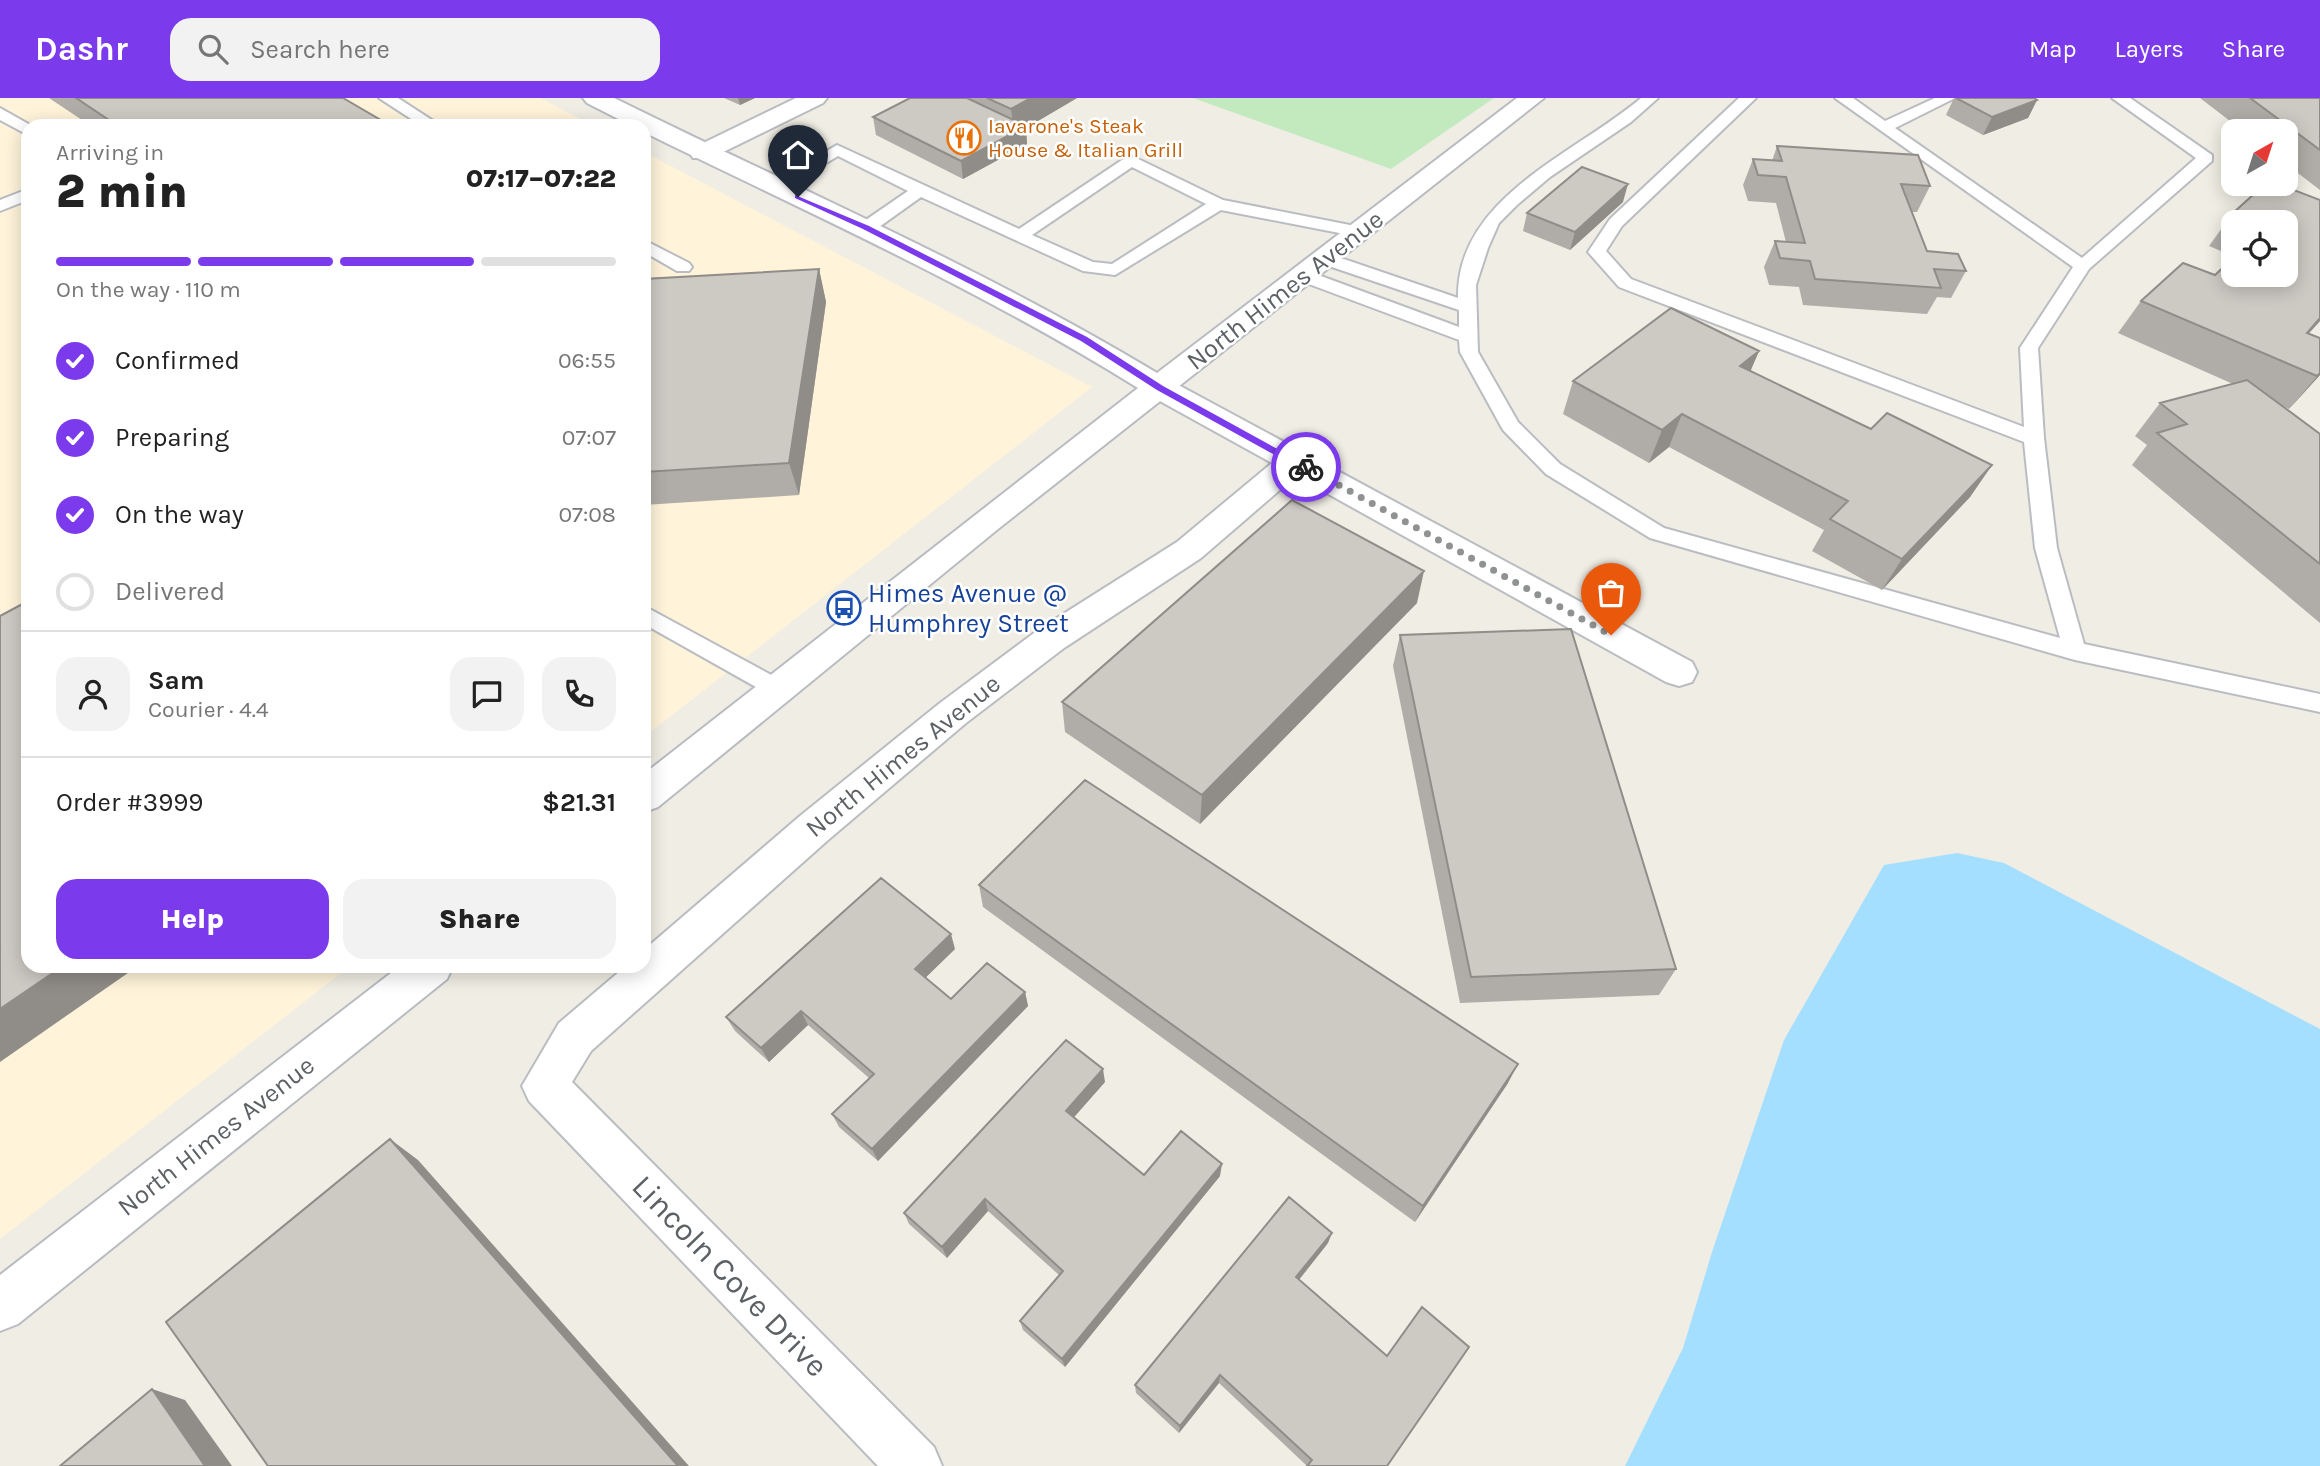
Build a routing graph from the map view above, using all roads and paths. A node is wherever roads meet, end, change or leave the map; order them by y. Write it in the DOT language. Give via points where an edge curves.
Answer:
graph roads {
  1 [pos="387,98"];
  2 [pos="595,98"];
  3 [pos="815,98"];
  4 [pos="1532,98"];
  5 [pos="1650,98"];
  6 [pos="1748,98"];
  7 [pos="1843,98"];
  8 [pos="1947,98"];
  9 [pos="2120,98"];
  10 [pos="0,113"];
  11 [pos="422,119"];
  12 [pos="636,119"];
  13 [pos="21,126"];
  14 [pos="651,127"];
  15 [pos="1884,127"];
  16 [pos="702,153"];
  17 [pos="776,186"];
  18 [pos="920,190"];
  19 [pos="21,197"];
  20 [pos="1218,204"];
  21 [pos="0,206"];
  22 [pos="866,228"];
  23 [pos="1360,232"];
  24 [pos="1019,236"];
  25 [pos="651,249"];
  26 [pos="2083,266"];
  27 [pos="683,267"];
  28 [pos="1315,267"];
  29 [pos="1467,307"];
  30 [pos="1468,337"];
  31 [pos="1160,388"];
  32 [pos="2034,438"];
  33 [pos="1294,461"];
  34 [pos="651,618"];
  35 [pos="2075,651"];
  36 [pos="1679,672"];
  37 [pos="778,689"];
  38 [pos="2280,693"];
  39 [pos="2320,703"];
  40 [pos="2320,714"];
  41 [pos="651,790"];
  42 [pos="651,971"];
  43 [pos="423,973"];
  44 [pos="648,973"];
  45 [pos="545,1086"];
  46 [pos="0,1306"];
  47 [pos="915,1466"];
  1 -- 11 [label="lane"];
  2 -- 12 [label="street"];
  3 -- 16 [label="street"];
  4 -- 23 [label="street, North Himes Avenue"];
  5 -- 29 [label="lane" via="1544,174 1492,221 1467,285"];
  6 -- 32 [label="lane" via="1616,223 1597,252 1625,283"];
  7 -- 15 [label="lane"];
  8 -- 15 [label="lane"];
  9 -- 26 [label="lane" via="2206,158"];
  10 -- 13 [label="lane"];
  14 -- 16 [label="street"];
  15 -- 26 [label="lane"];
  16 -- 17 [label="street"];
  17 -- 18 [label="lane" via="837,150"];
  17 -- 22 [label="street"];
  18 -- 22 [label="lane"];
  18 -- 24 [label="lane"];
  19 -- 21 [label="lane"];
  20 -- 23 [label="lane"];
  20 -- 24 [label="lane" via="1115,270 1089,267"];
  20 -- 24 [label="lane" via="1134,162"];
  22 -- 31 [label="street" via="1084,339"];
  23 -- 28 [label="street, North Himes Avenue"];
  25 -- 27 [label="lane"];
  26 -- 32 [label="lane" via="2029,348"];
  28 -- 29 [label="lane"];
  28 -- 30 [label="lane"];
  28 -- 31 [label="street, North Himes Avenue"];
  29 -- 30 [label="lane"];
  30 -- 35 [label="lane" via="1469,352 1510,426 1553,469 1657,533"];
  31 -- 33 [label="street"];
  31 -- 37 [label="street, North Himes Avenue"];
  32 -- 35 [label="lane" via="2046,548"];
  33 -- 36 [label="street"];
  33 -- 42 [label="street, North Himes Avenue" via="1189,550 1051,639 953,713"];
  34 -- 37 [label="lane"];
  35 -- 38 [label="lane"];
  37 -- 41 [label="street, North Himes Avenue"];
  38 -- 39 [label="lane"];
  38 -- 40 [label="lane"];
  43 -- 46 [label="street, North Himes Avenue"];
  44 -- 45 [label="street, North Himes Avenue" via="575,1037"];
  45 -- 47 [label="street, Lincoln Cove Drive"];
}
